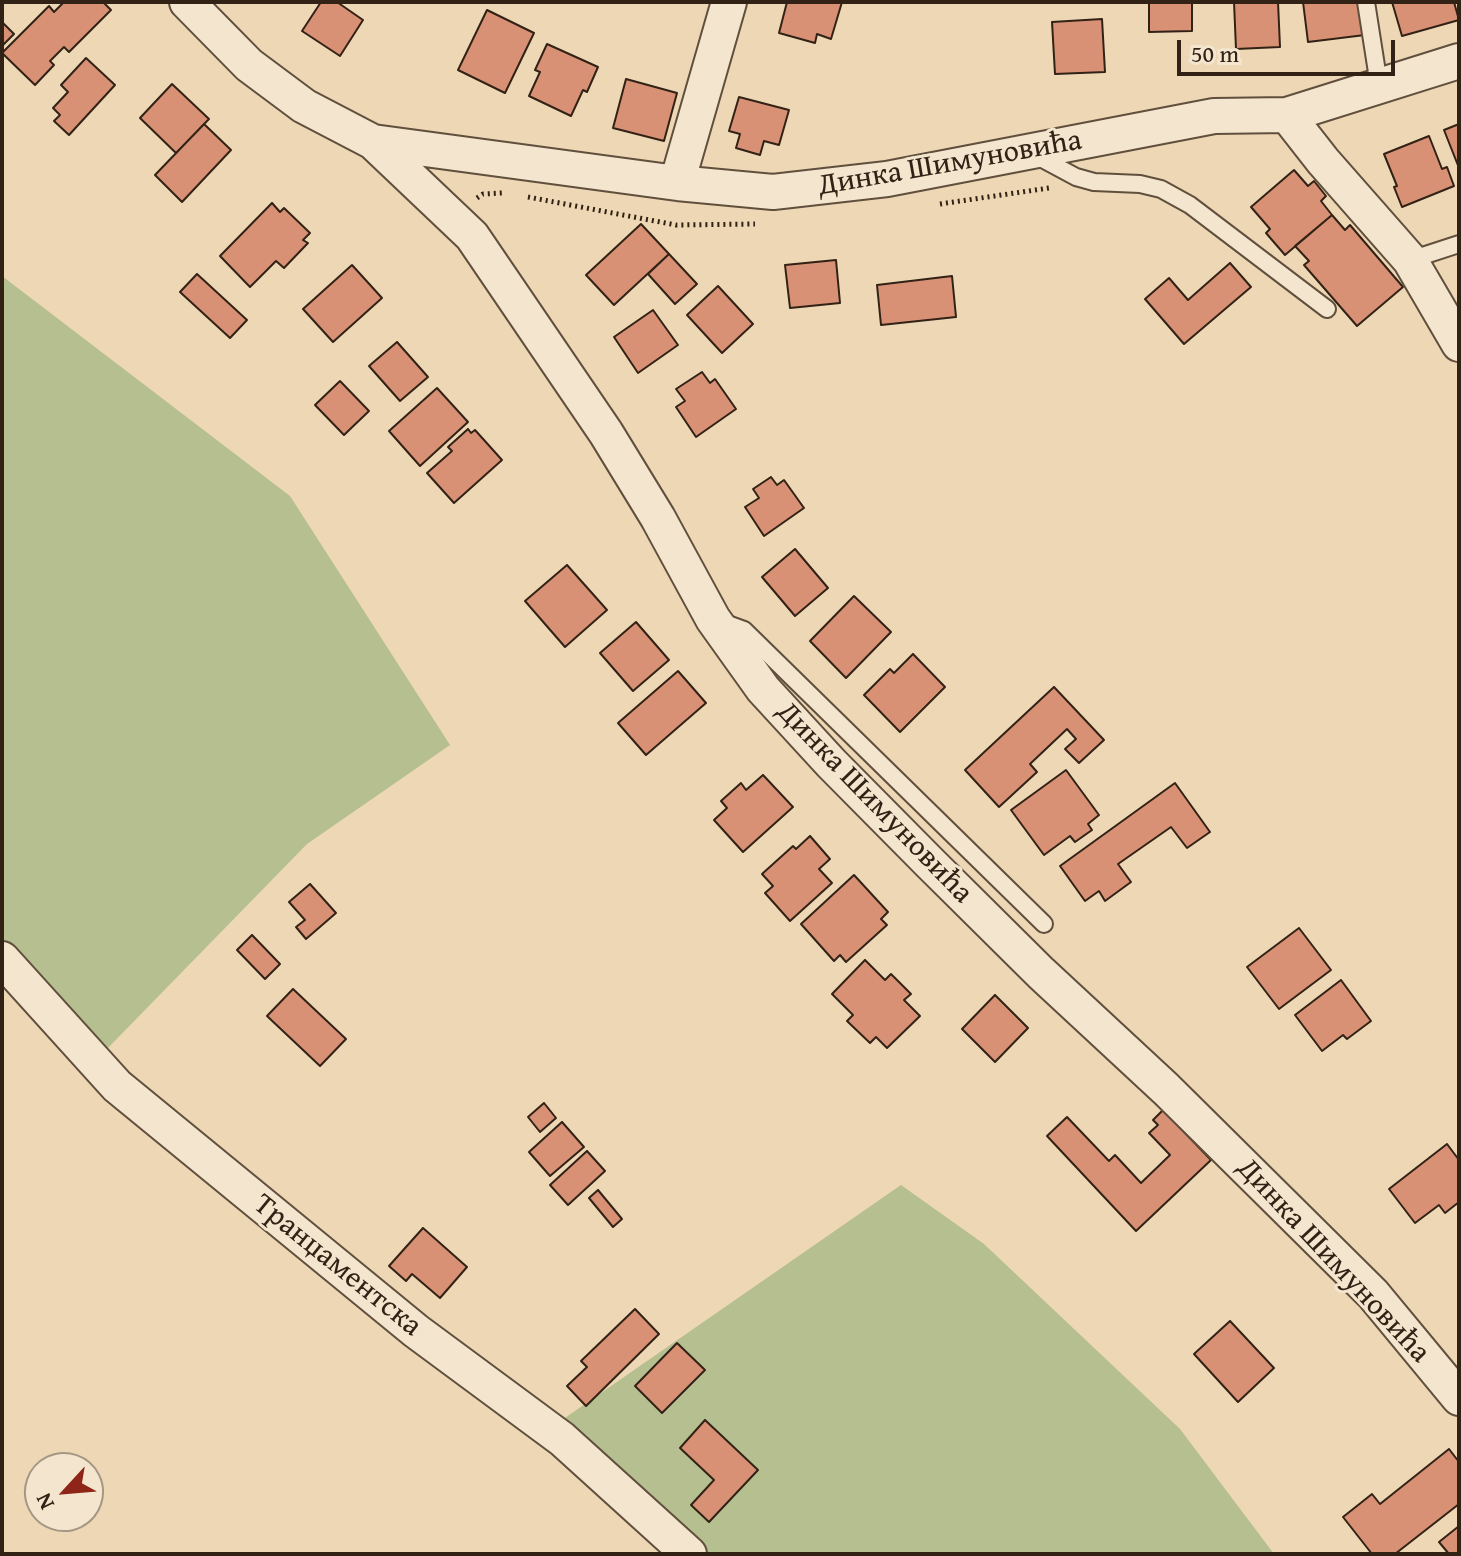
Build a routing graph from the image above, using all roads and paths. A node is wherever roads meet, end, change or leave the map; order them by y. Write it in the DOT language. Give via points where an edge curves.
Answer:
graph roads {
  1 [pos="187,2"];
  2 [pos="729,2"];
  3 [pos="1366,2"];
  4 [pos="1459,61"];
  5 [pos="1379,85"];
  6 [pos="1287,115"];
  7 [pos="373,142"];
  8 [pos="1031,152"];
  9 [pos="677,183"];
  10 [pos="1459,244"];
  11 [pos="1410,260"];
  12 [pos="1327,309"];
  13 [pos="1459,344"];
  14 [pos="713,619"];
  15 [pos="1044,924"];
  16 [pos="2,959"];
  17 [pos="1459,1398"];
  18 [pos="689,1554"];
  1 -- 7 [label="street, Динка Шимуновића" via="249,65 304,106"];
  2 -- 9 [label="street"];
  3 -- 5 [label="lane"];
  4 -- 5 [label="street, Динка Шимуновића"];
  5 -- 6 [label="street, Динка Шимуновића"];
  6 -- 8 [label="street, Динка Шимуновића" via="1214,116"];
  6 -- 11 [label="street"];
  7 -- 9 [label="street, Динка Шимуновића"];
  7 -- 14 [label="street, Динка Шимуновића" via="472,236 606,433"];
  8 -- 9 [label="street, Динка Шимуновића" via="887,179 773,192"];
  8 -- 12 [label="lane" via="1076,177 1161,189 1190,205"];
  10 -- 11 [label="lane"];
  11 -- 13 [label="street"];
  14 -- 15 [label="lane" via="744,630"];
  14 -- 17 [label="street, Динка Шимуновића" via="763,689 831,763 1373,1294"];
  16 -- 18 [label="street, Транџаментска" via="117,1086 416,1331 562,1439"];
}
